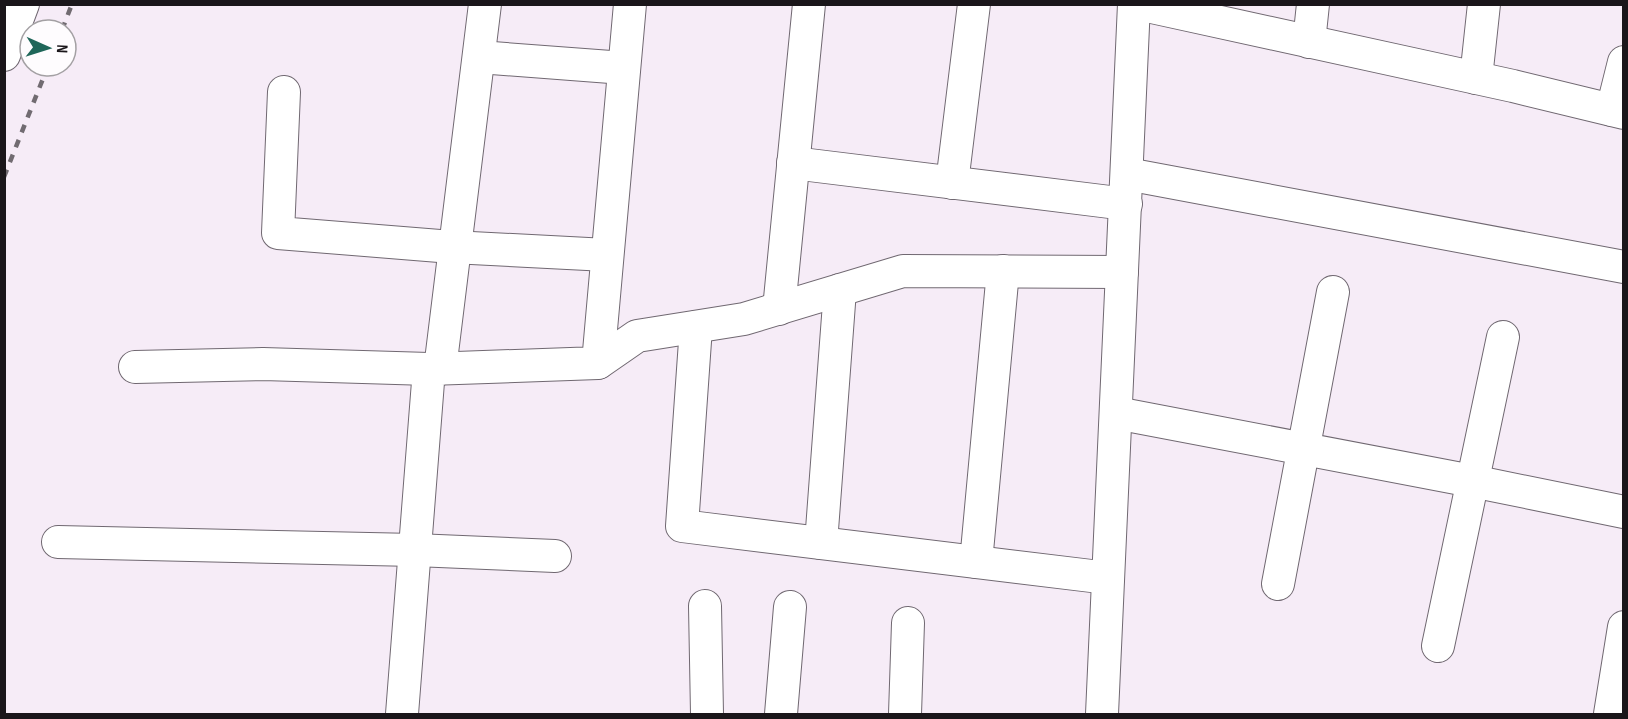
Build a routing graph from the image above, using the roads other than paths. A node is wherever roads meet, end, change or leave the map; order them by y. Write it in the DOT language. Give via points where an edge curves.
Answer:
graph roads {
  1 [pos="22,4"];
  2 [pos="485,4"];
  3 [pos="630,4"];
  4 [pos="809,4"];
  5 [pos="974,4"];
  6 [pos="1136,4"];
  7 [pos="1313,4"];
  8 [pos="1484,4"];
  9 [pos="1309,42"];
  10 [pos="4,55"];
  11 [pos="479,57"];
  12 [pos="1623,62"];
  13 [pos="624,68"];
  14 [pos="1476,78"];
  15 [pos="284,93"];
  16 [pos="1618,111"];
  17 [pos="793,163"];
  18 [pos="952,183"];
  19 [pos="1126,189"];
  20 [pos="455,247"];
  21 [pos="607,255"];
  22 [pos="1623,267"];
  23 [pos="1003,271"];
  24 [pos="1122,272"];
  25 [pos="840,290"];
  26 [pos="1333,292"];
  27 [pos="779,309"];
  28 [pos="696,327"];
  29 [pos="1503,337"];
  30 [pos="598,363"];
  31 [pos="135,367"];
  32 [pos="435,369"];
  33 [pos="1116,413"];
  34 [pos="1303,449"];
  35 [pos="1473,481"];
  36 [pos="1623,512"];
  37 [pos="58,542"];
  38 [pos="821,543"];
  39 [pos="415,550"];
  40 [pos="555,556"];
  41 [pos="976,562"];
  42 [pos="1108,578"];
  43 [pos="1278,584"];
  44 [pos="705,606"];
  45 [pos="790,607"];
  46 [pos="908,623"];
  47 [pos="1623,627"];
  48 [pos="1438,646"];
  49 [pos="402,714"];
  50 [pos="707,714"];
  51 [pos="781,714"];
  52 [pos="905,714"];
  53 [pos="1102,714"];
  54 [pos="1610,714"];
  1 -- 10 [label="street"];
  2 -- 11 [label="street"];
  3 -- 13 [label="street"];
  4 -- 17 [label="street"];
  5 -- 18 [label="street"];
  6 -- 9 [label="street"];
  6 -- 19 [label="street"];
  7 -- 9 [label="street"];
  8 -- 14 [label="street"];
  9 -- 14 [label="street"];
  11 -- 13 [label="street"];
  11 -- 20 [label="street"];
  12 -- 16 [label="street"];
  13 -- 21 [label="street"];
  14 -- 16 [label="street"];
  15 -- 20 [label="street" via="278,233"];
  17 -- 18 [label="street"];
  17 -- 27 [label="street"];
  18 -- 19 [label="street"];
  19 -- 22 [label="street"];
  19 -- 24 [label="street"];
  20 -- 21 [label="street"];
  20 -- 32 [label="street"];
  21 -- 30 [label="street"];
  23 -- 24 [label="street"];
  23 -- 25 [label="street" via="903,272"];
  23 -- 41 [label="street"];
  24 -- 33 [label="street"];
  25 -- 27 [label="street"];
  25 -- 38 [label="street"];
  26 -- 34 [label="street"];
  27 -- 28 [label="street"];
  28 -- 30 [label="street" via="637,336"];
  28 -- 38 [label="street" via="682,526"];
  29 -- 35 [label="street"];
  30 -- 32 [label="street"];
  31 -- 32 [label="street" via="263,364"];
  32 -- 39 [label="street"];
  33 -- 34 [label="street"];
  33 -- 42 [label="street"];
  34 -- 35 [label="street"];
  34 -- 43 [label="street"];
  35 -- 36 [label="street"];
  35 -- 48 [label="street"];
  37 -- 39 [label="street"];
  38 -- 41 [label="street"];
  39 -- 40 [label="street"];
  39 -- 49 [label="street"];
  41 -- 42 [label="street"];
  42 -- 53 [label="street"];
  44 -- 50 [label="street"];
  45 -- 51 [label="street"];
  46 -- 52 [label="street"];
  47 -- 54 [label="street"];
}
